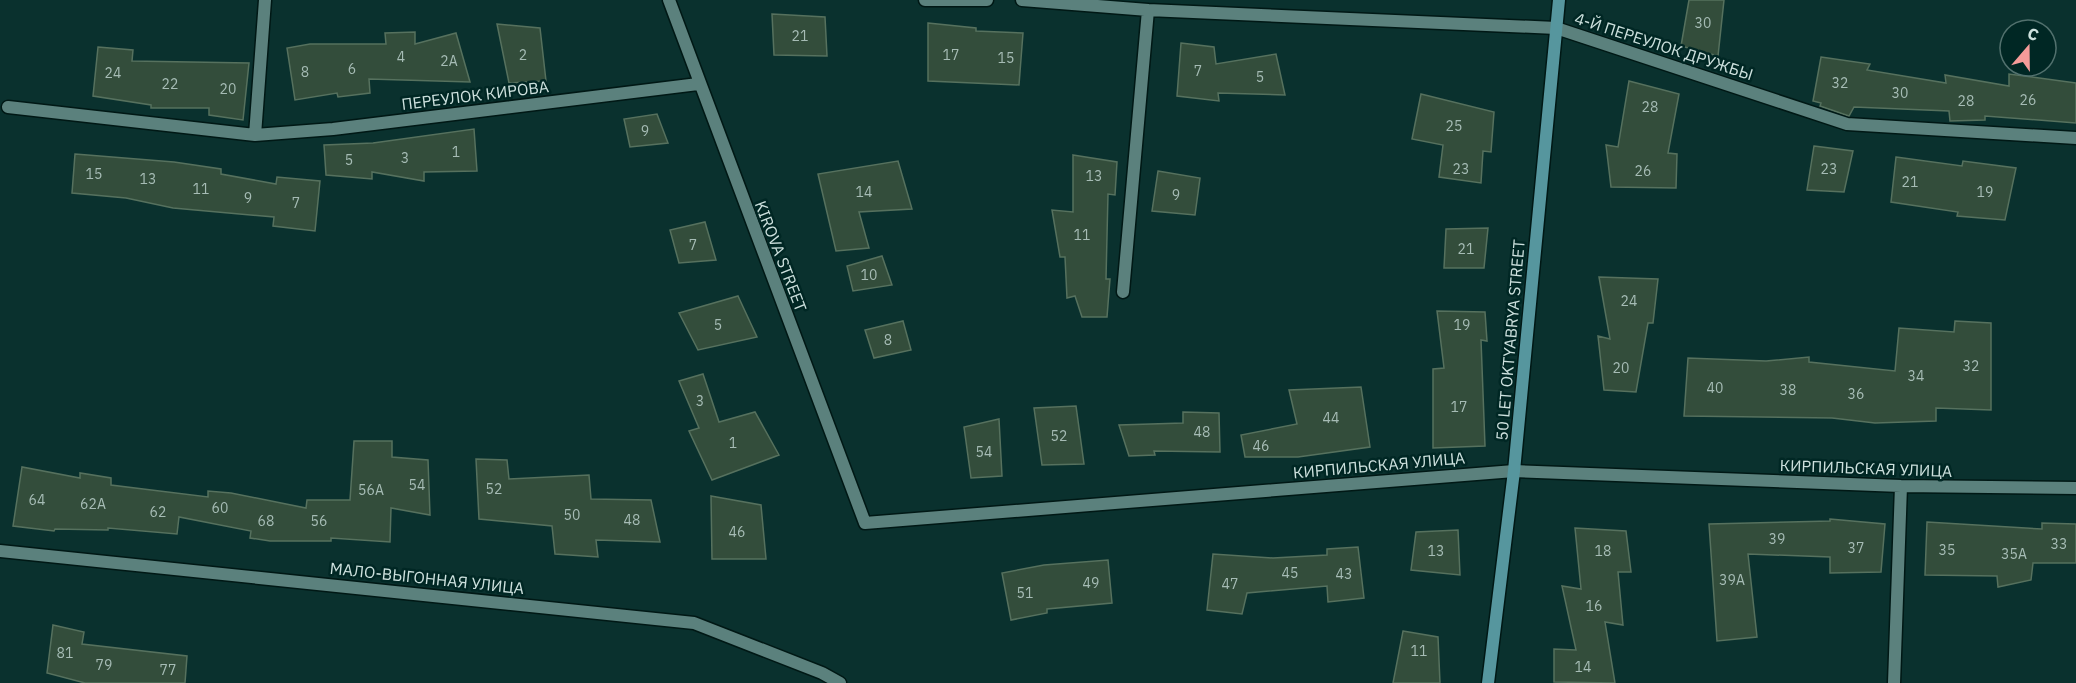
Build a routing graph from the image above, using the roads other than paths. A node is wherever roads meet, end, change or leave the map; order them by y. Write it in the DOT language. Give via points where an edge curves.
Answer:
graph roads {
  1 [pos="265,0"];
  2 [pos="669,0"];
  3 [pos="925,0"];
  4 [pos="987,0"];
  5 [pos="1022,0"];
  6 [pos="1559,0"];
  7 [pos="1148,10"];
  8 [pos="1557,28"];
  9 [pos="698,84"];
  10 [pos="8,107"];
  11 [pos="255,135"];
  12 [pos="2076,138"];
  13 [pos="1123,292"];
  14 [pos="1514,471"];
  15 [pos="1901,486"];
  16 [pos="2076,488"];
  17 [pos="865,523"];
  18 [pos="0,551"];
  19 [pos="840,683"];
  20 [pos="1488,683"];
  21 [pos="1894,683"];
  1 -- 11 [label="street"];
  2 -- 9 [label="street, KIROVA STREET"];
  3 -- 4 [label="street"];
  5 -- 7 [label="street, 4-Й ПЕРЕУЛОК ДРУЖБЫ"];
  6 -- 8 [label="main road, 50 LET OKTYABRYA STREET"];
  7 -- 8 [label="street, 4-Й ПЕРЕУЛОК ДРУЖБЫ"];
  7 -- 13 [label="street"];
  8 -- 12 [label="street, 4-Й ПЕРЕУЛОК ДРУЖБЫ" via="1847,124"];
  8 -- 14 [label="main road, 50 LET OKTYABRYA STREET"];
  9 -- 11 [label="street, ПЕРЕУЛОК КИРОВА"];
  9 -- 17 [label="street, KIROVA STREET"];
  10 -- 11 [label="street, ПЕРЕУЛОК КИРОВА"];
  14 -- 15 [label="street, КИРПИЛЬСКАЯ УЛИЦА"];
  14 -- 17 [label="street, КИРПИЛЬСКАЯ УЛИЦА"];
  14 -- 20 [label="main road, 50 LET OKTYABRYA STREET"];
  15 -- 16 [label="street, КИРПИЛЬСКАЯ УЛИЦА"];
  15 -- 21 [label="street"];
  18 -- 19 [label="street, МАЛО-ВЫГОННАЯ УЛИЦА" via="694,623"];
}
